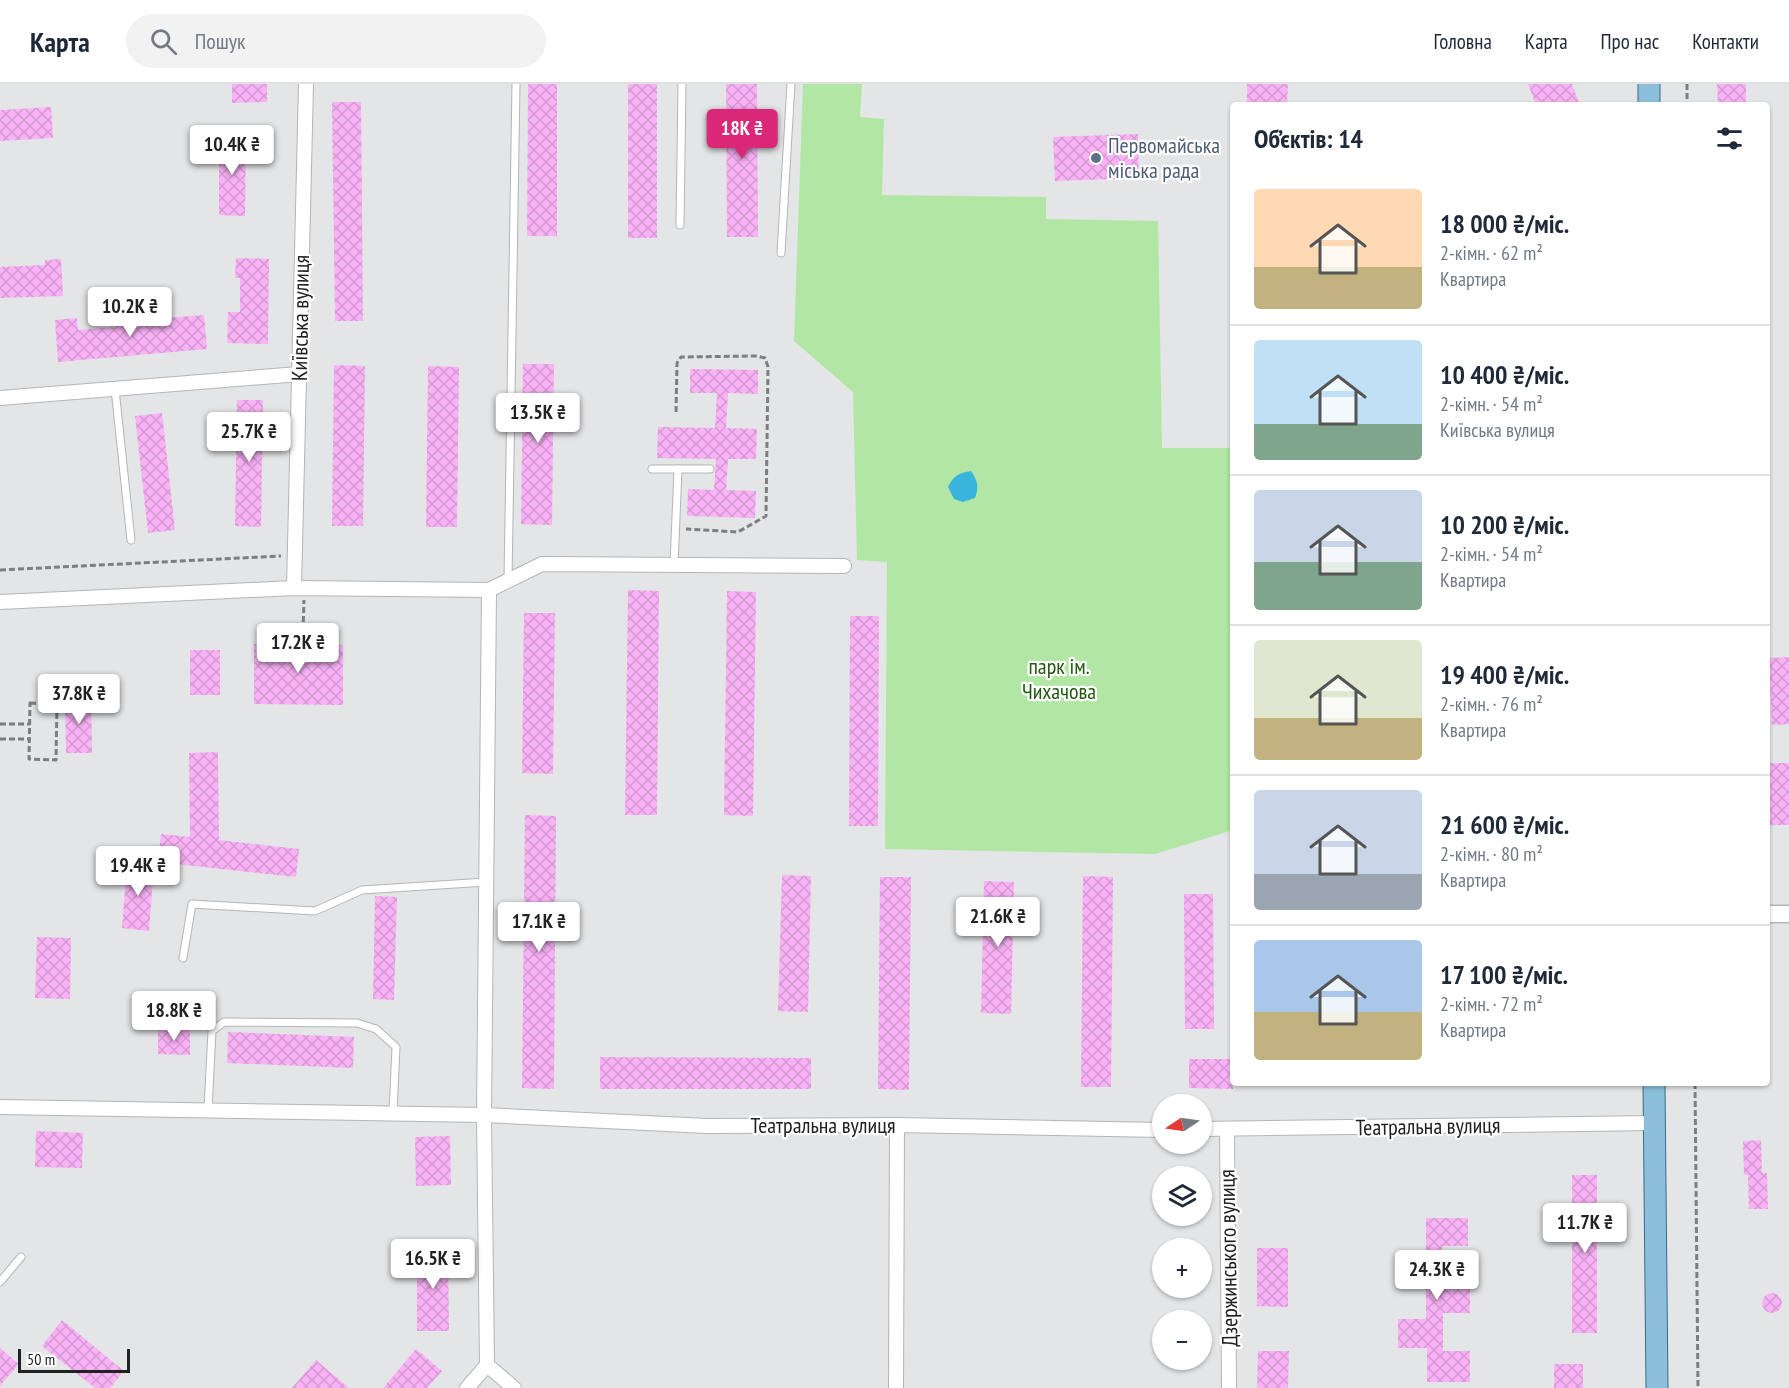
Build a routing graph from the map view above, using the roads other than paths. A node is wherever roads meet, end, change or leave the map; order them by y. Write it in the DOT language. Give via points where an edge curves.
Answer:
graph roads {
  1 [pos="306,84"];
  2 [pos="516,84"];
  3 [pos="682,84"];
  4 [pos="791,84"];
  5 [pos="1649,84"];
  6 [pos="1649,102"];
  7 [pos="680,225"];
  8 [pos="781,253"];
  9 [pos="299,374"];
  10 [pos="115,388"];
  11 [pos="0,398"];
  12 [pos="652,469"];
  13 [pos="678,469"];
  14 [pos="711,469"];
  15 [pos="131,540"];
  16 [pos="674,565"];
  17 [pos="844,566"];
  18 [pos="508,580"];
  19 [pos="299,589"];
  20 [pos="489,590"];
  21 [pos="0,602"];
  22 [pos="486,882"];
  23 [pos="1770,914"];
  24 [pos="1789,914"];
  25 [pos="183,958"];
  26 [pos="1654,1086"];
  27 [pos="0,1107"];
  28 [pos="208,1110"];
  29 [pos="393,1113"];
  30 [pos="484,1115"];
  31 [pos="1655,1123"];
  32 [pos="897,1125"];
  33 [pos="1212,1129"];
  34 [pos="1227,1129"];
  35 [pos="1152,1130"];
  36 [pos="21,1257"];
  37 [pos="0,1282"];
  38 [pos="487,1365"];
  39 [pos="467,1388"];
  40 [pos="514,1388"];
  41 [pos="896,1388"];
  42 [pos="1229,1388"];
  43 [pos="1658,1388"];
  1 -- 9 [label="street, Київська вулиця"];
  2 -- 18 [label="lane"];
  3 -- 7 [label="lane"];
  4 -- 8 [label="lane"];
  5 -- 6 [label="main road"];
  9 -- 10 [label="street"];
  9 -- 19 [label="street, Київська вулиця" via="295,555"];
  10 -- 11 [label="street"];
  10 -- 15 [label="lane"];
  12 -- 13 [label="lane"];
  13 -- 14 [label="lane"];
  13 -- 16 [label="lane"];
  16 -- 17 [label="street"];
  16 -- 18 [label="street" via="542,564"];
  18 -- 20 [label="street"];
  19 -- 20 [label="street"];
  19 -- 21 [label="street"];
  20 -- 22 [label="street"];
  22 -- 25 [label="lane" via="362,890 315,911 192,904"];
  22 -- 30 [label="street"];
  23 -- 24 [label="street"];
  26 -- 31 [label="main road"];
  27 -- 28 [label="street, Театральна вулиця"];
  28 -- 29 [label="street, Театральна вулиця"];
  28 -- 29 [label="lane" via="212,1031 224,1022 357,1023 376,1029 396,1047"];
  29 -- 30 [label="street, Театральна вулиця"];
  30 -- 32 [label="street, Театральна вулиця" via="707,1126"];
  30 -- 38 [label="street"];
  31 -- 34 [label="street, Театральна вулиця"];
  31 -- 43 [label="main road"];
  32 -- 35 [label="street, Театральна вулиця"];
  32 -- 41 [label="street"];
  33 -- 34 [label="street, Театральна вулиця"];
  34 -- 42 [label="street, Дзержинського вулиця"];
  36 -- 37 [label="lane"];
  38 -- 39 [label="street"];
  38 -- 40 [label="street"];
}
